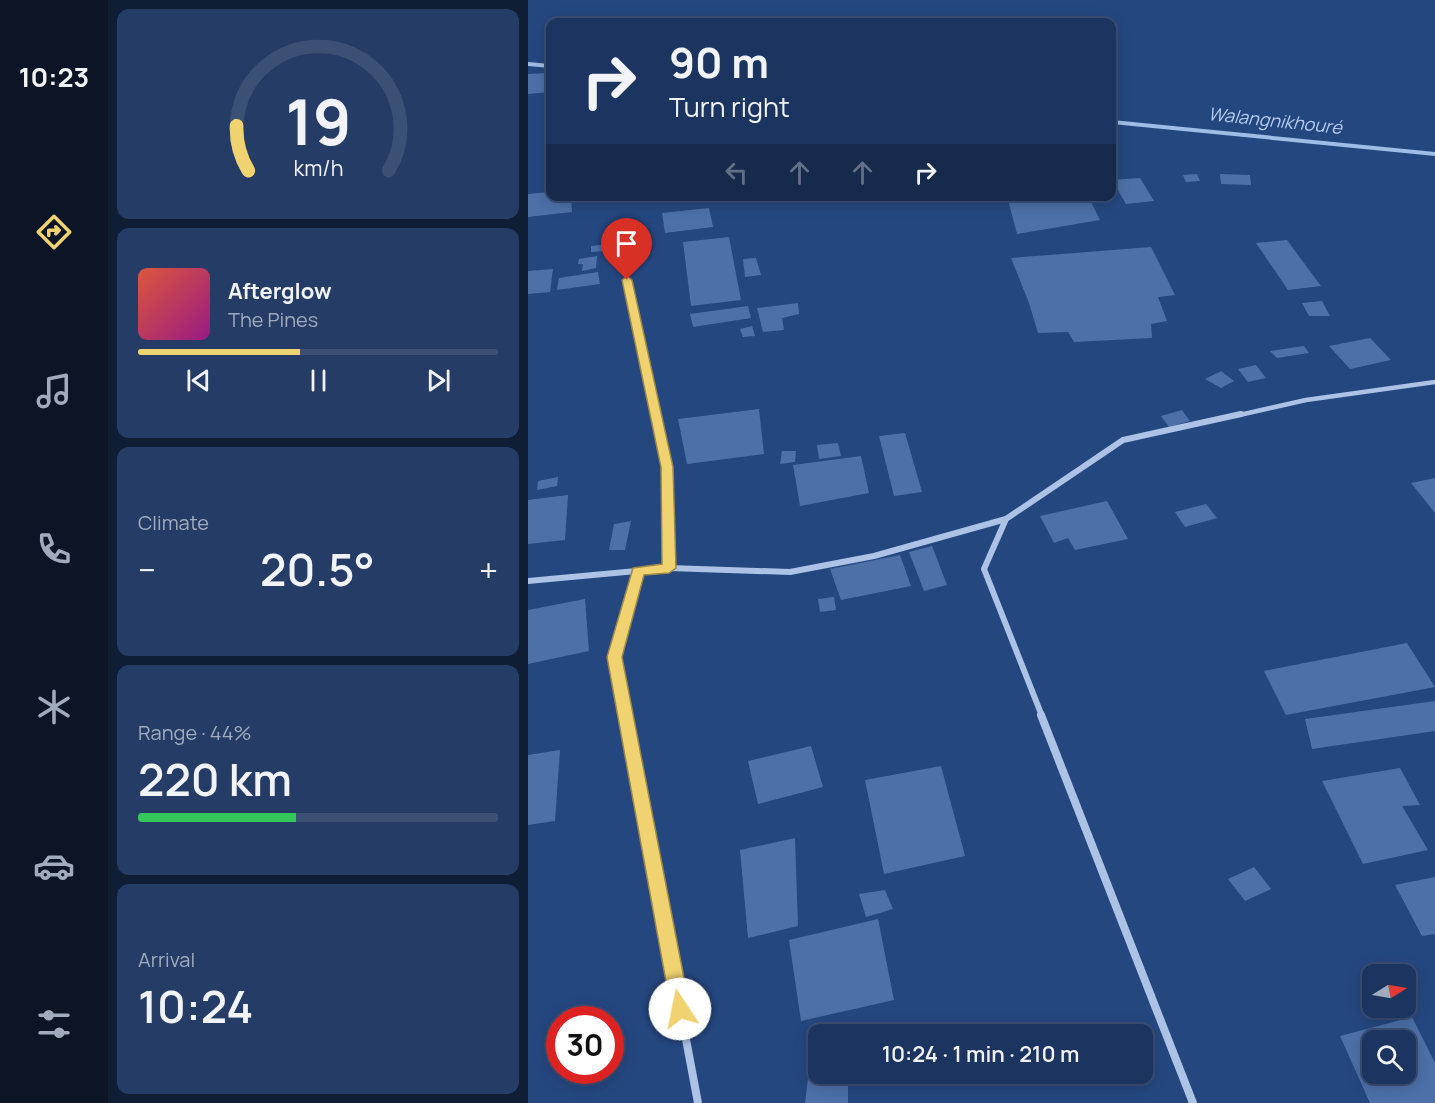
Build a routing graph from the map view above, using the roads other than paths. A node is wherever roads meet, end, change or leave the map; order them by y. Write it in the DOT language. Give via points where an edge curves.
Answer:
graph roads {
  1 [pos="617,233"];
  2 [pos="1435,382"];
  3 [pos="1006,519"];
  4 [pos="669,568"];
  5 [pos="638,571"];
  6 [pos="528,581"];
  7 [pos="698,1103"];
  8 [pos="1193,1103"];
  1 -- 4 [label="street" via="667,467"];
  2 -- 3 [label="street" via="1306,400 1123,440"];
  3 -- 4 [label="street" via="874,556 790,572"];
  3 -- 8 [label="street" via="984,569"];
  4 -- 5 [label="street"];
  5 -- 6 [label="street"];
  5 -- 7 [label="street" via="614,657"];
}
